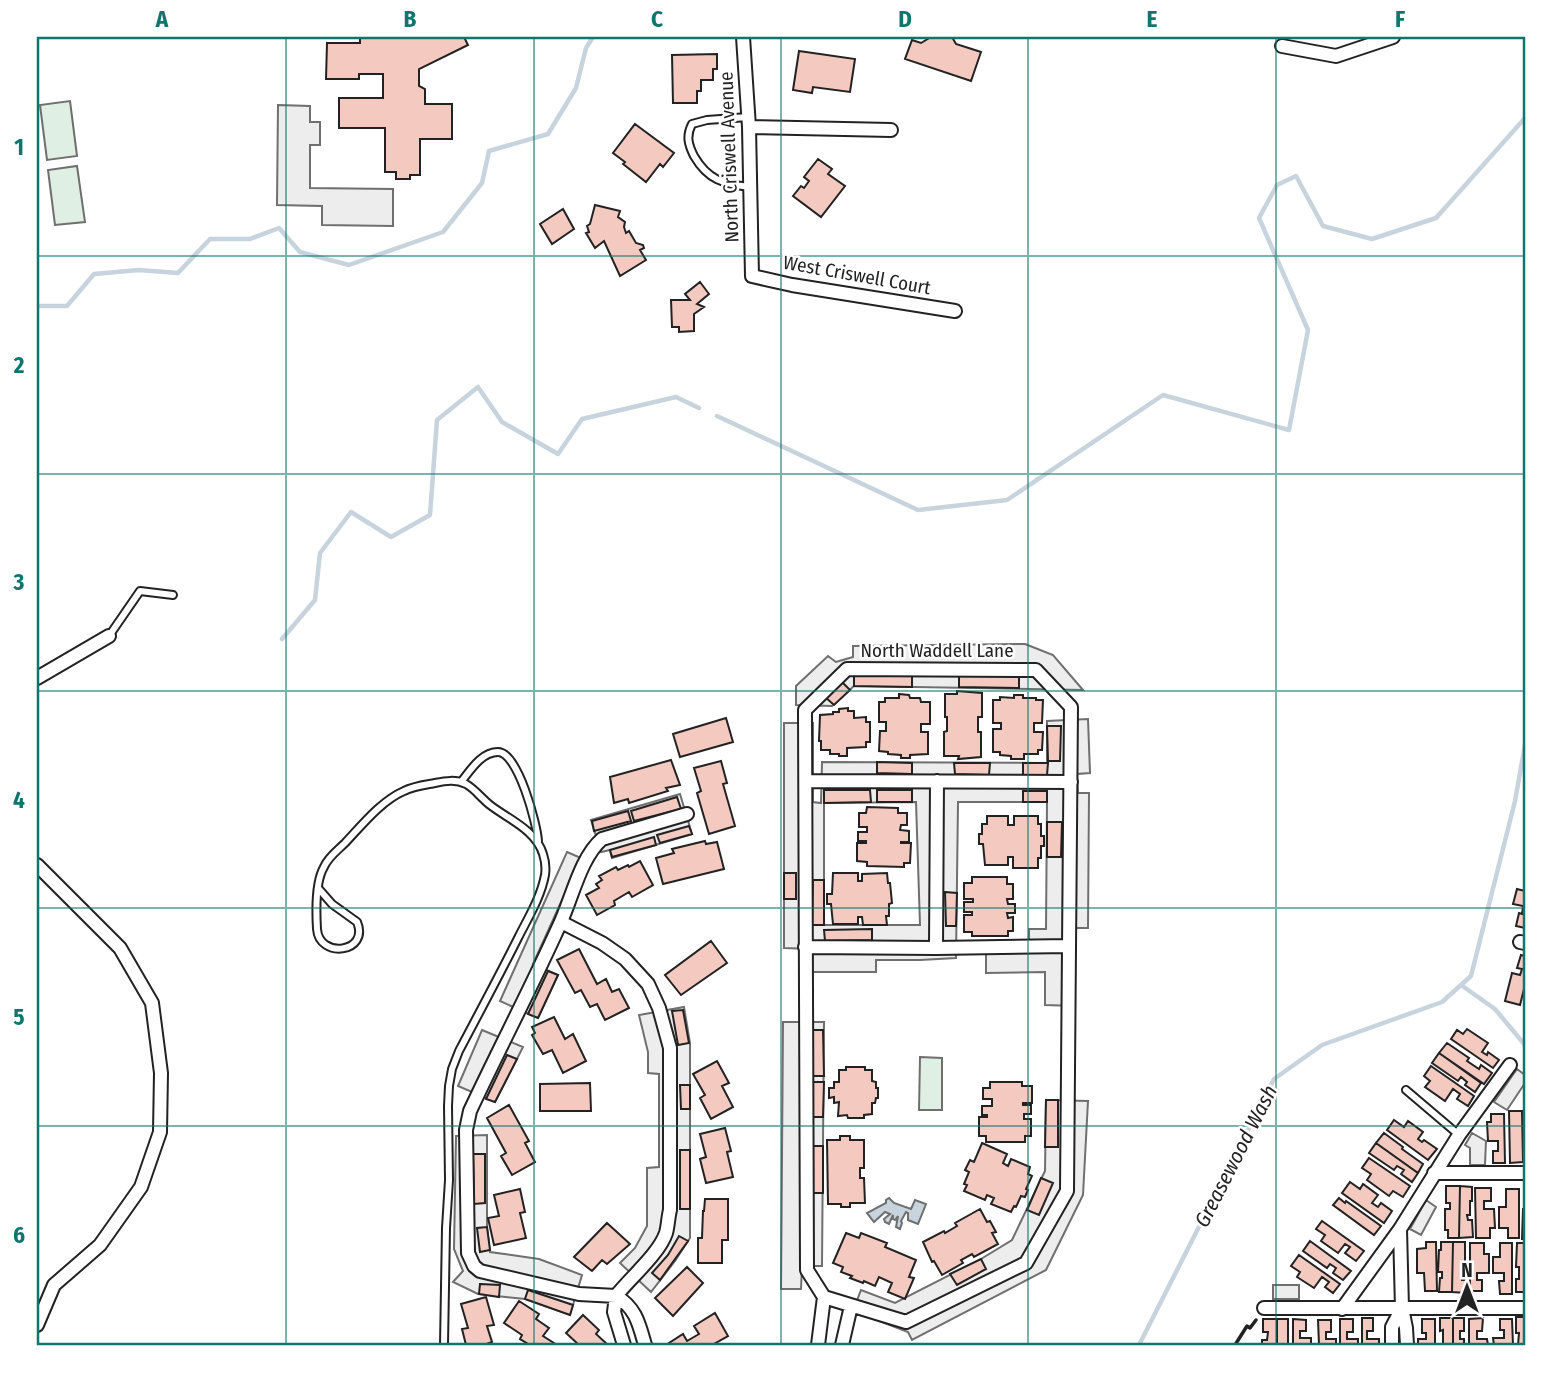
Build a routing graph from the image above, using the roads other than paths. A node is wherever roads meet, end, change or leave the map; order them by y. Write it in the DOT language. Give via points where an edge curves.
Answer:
graph roads {
  1 [pos="743,37"];
  2 [pos="1393,37"];
  3 [pos="1282,46"];
  4 [pos="749,122"];
  5 [pos="891,130"];
  6 [pos="750,187"];
  7 [pos="752,276"];
  8 [pos="955,310"];
  9 [pos="173,595"];
  10 [pos="108,636"];
  11 [pos="37,678"];
  12 [pos="806,781"];
  13 [pos="937,781"];
  14 [pos="461,782"];
  15 [pos="1070,782"];
  16 [pos="687,814"];
  17 [pos="538,843"];
  18 [pos="37,865"];
  19 [pos="318,888"];
  20 [pos="561,922"];
  21 [pos="1069,946"];
  22 [pos="805,947"];
  23 [pos="936,948"];
  24 [pos="1510,1065"];
  25 [pos="1406,1090"];
  26 [pos="1459,1135"];
  27 [pos="1434,1173"];
  28 [pos="1525,1173"];
  29 [pos="1400,1228"];
  30 [pos="620,1291"];
  31 [pos="824,1297"];
  32 [pos="850,1306"];
  33 [pos="1264,1308"];
  34 [pos="1402,1308"];
  35 [pos="1525,1308"];
  36 [pos="1342,1309"];
  37 [pos="37,1322"];
  38 [pos="444,1345"];
  39 [pos="624,1345"];
  40 [pos="645,1345"];
  41 [pos="818,1345"];
  42 [pos="842,1345"];
  43 [pos="1392,1345"];
  44 [pos="1407,1345"];
  1 -- 4 [label="street, North Criswell Avenue"];
  2 -- 3 [label="street" via="1336,56"];
  4 -- 5 [label="street"];
  4 -- 6 [label="street, North Criswell Avenue"];
  4 -- 6 [label="lane" via="692,124 688,145 702,169 717,180"];
  6 -- 7 [label="street, North Criswell Avenue"];
  7 -- 8 [label="street, West Criswell Court"];
  9 -- 10 [label="lane" via="140,591"];
  10 -- 11 [label="street"];
  12 -- 13 [label="street"];
  12 -- 15 [label="street, North Waddell Lane" via="805,710 847,669 861,669 1036,670 1071,707"];
  12 -- 22 [label="street, North Waddell Lane"];
  13 -- 15 [label="street"];
  13 -- 23 [label="street"];
  14 -- 17 [label="lane"];
  14 -- 17 [label="lane" via="485,756 494,752 507,755 528,798"];
  14 -- 19 [label="lane" via="415,786 392,798 328,860"];
  15 -- 21 [label="street, North Waddell Lane"];
  16 -- 20 [label="street" via="596,845"];
  17 -- 38 [label="lane" via="544,855 542,886 460,1051 449,1086"];
  18 -- 37 [label="street" via="120,948 152,1003 162,1073 160,1132 141,1187 100,1245 54,1285"];
  19 -- 19 [label="lane" via="321,942 337,948 356,943 357,922"];
  20 -- 30 [label="street" via="625,959 648,984 670,1048 666,1235"];
  20 -- 30 [label="street" via="470,1111 466,1130 468,1253 480,1270 579,1294"];
  21 -- 23 [label="street"];
  21 -- 32 [label="street, North Waddell Lane" via="1067,1191 1026,1264 906,1322"];
  22 -- 23 [label="street"];
  22 -- 31 [label="street, North Waddell Lane" via="807,1270"];
  24 -- 26 [label="street"];
  25 -- 26 [label="lane"];
  26 -- 27 [label="street"];
  27 -- 28 [label="street"];
  27 -- 29 [label="street"];
  29 -- 34 [label="street"];
  29 -- 36 [label="street"];
  30 -- 39 [label="street" via="614,1312"];
  30 -- 40 [label="street"];
  31 -- 32 [label="street, North Waddell Lane"];
  31 -- 41 [label="street"];
  32 -- 42 [label="street"];
  33 -- 36 [label="street"];
  34 -- 35 [label="street"];
  34 -- 36 [label="street"];
  34 -- 43 [label="street" via="1392,1327"];
  34 -- 44 [label="street"];
}
